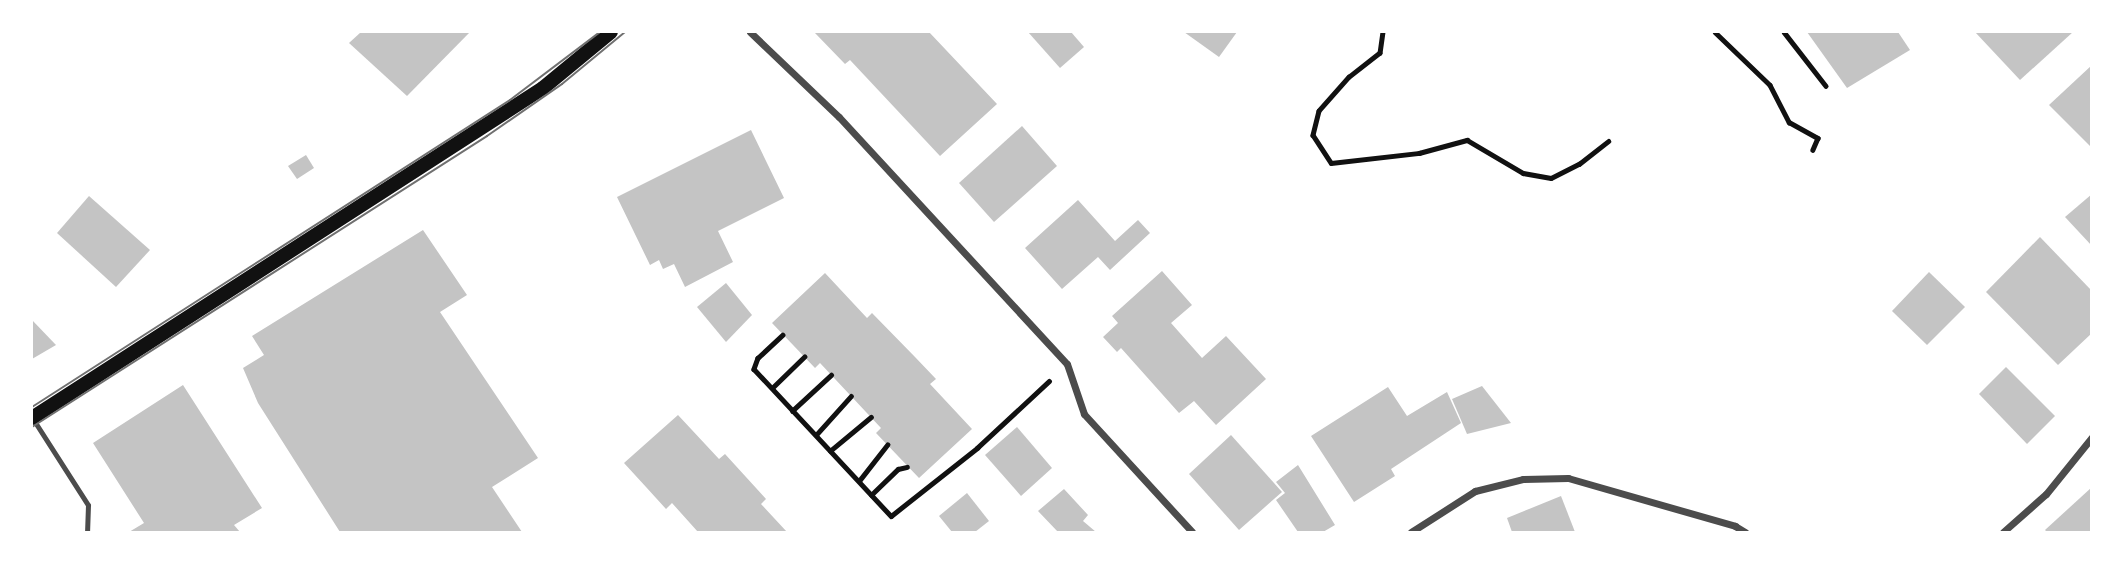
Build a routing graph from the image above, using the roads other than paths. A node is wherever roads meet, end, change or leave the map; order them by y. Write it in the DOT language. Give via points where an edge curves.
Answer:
graph roads {
  1 [pos="611,32"];
  2 [pos="750,32"];
  3 [pos="32,418"];
  4 [pos="2091,437"];
  5 [pos="87,533"];
  6 [pos="1192,533"];
  7 [pos="1411,533"];
  8 [pos="1745,533"];
  9 [pos="2003,533"];
  1 -- 3 [label="main road" via="543,88"];
  2 -- 6 [label="street" via="839,117 1067,364 1084,414"];
  3 -- 5 [label="lane" via="88,505"];
  4 -- 9 [label="street" via="2046,494"];
  7 -- 8 [label="street" via="1475,491 1522,479 1568,478 1735,526"];
}
